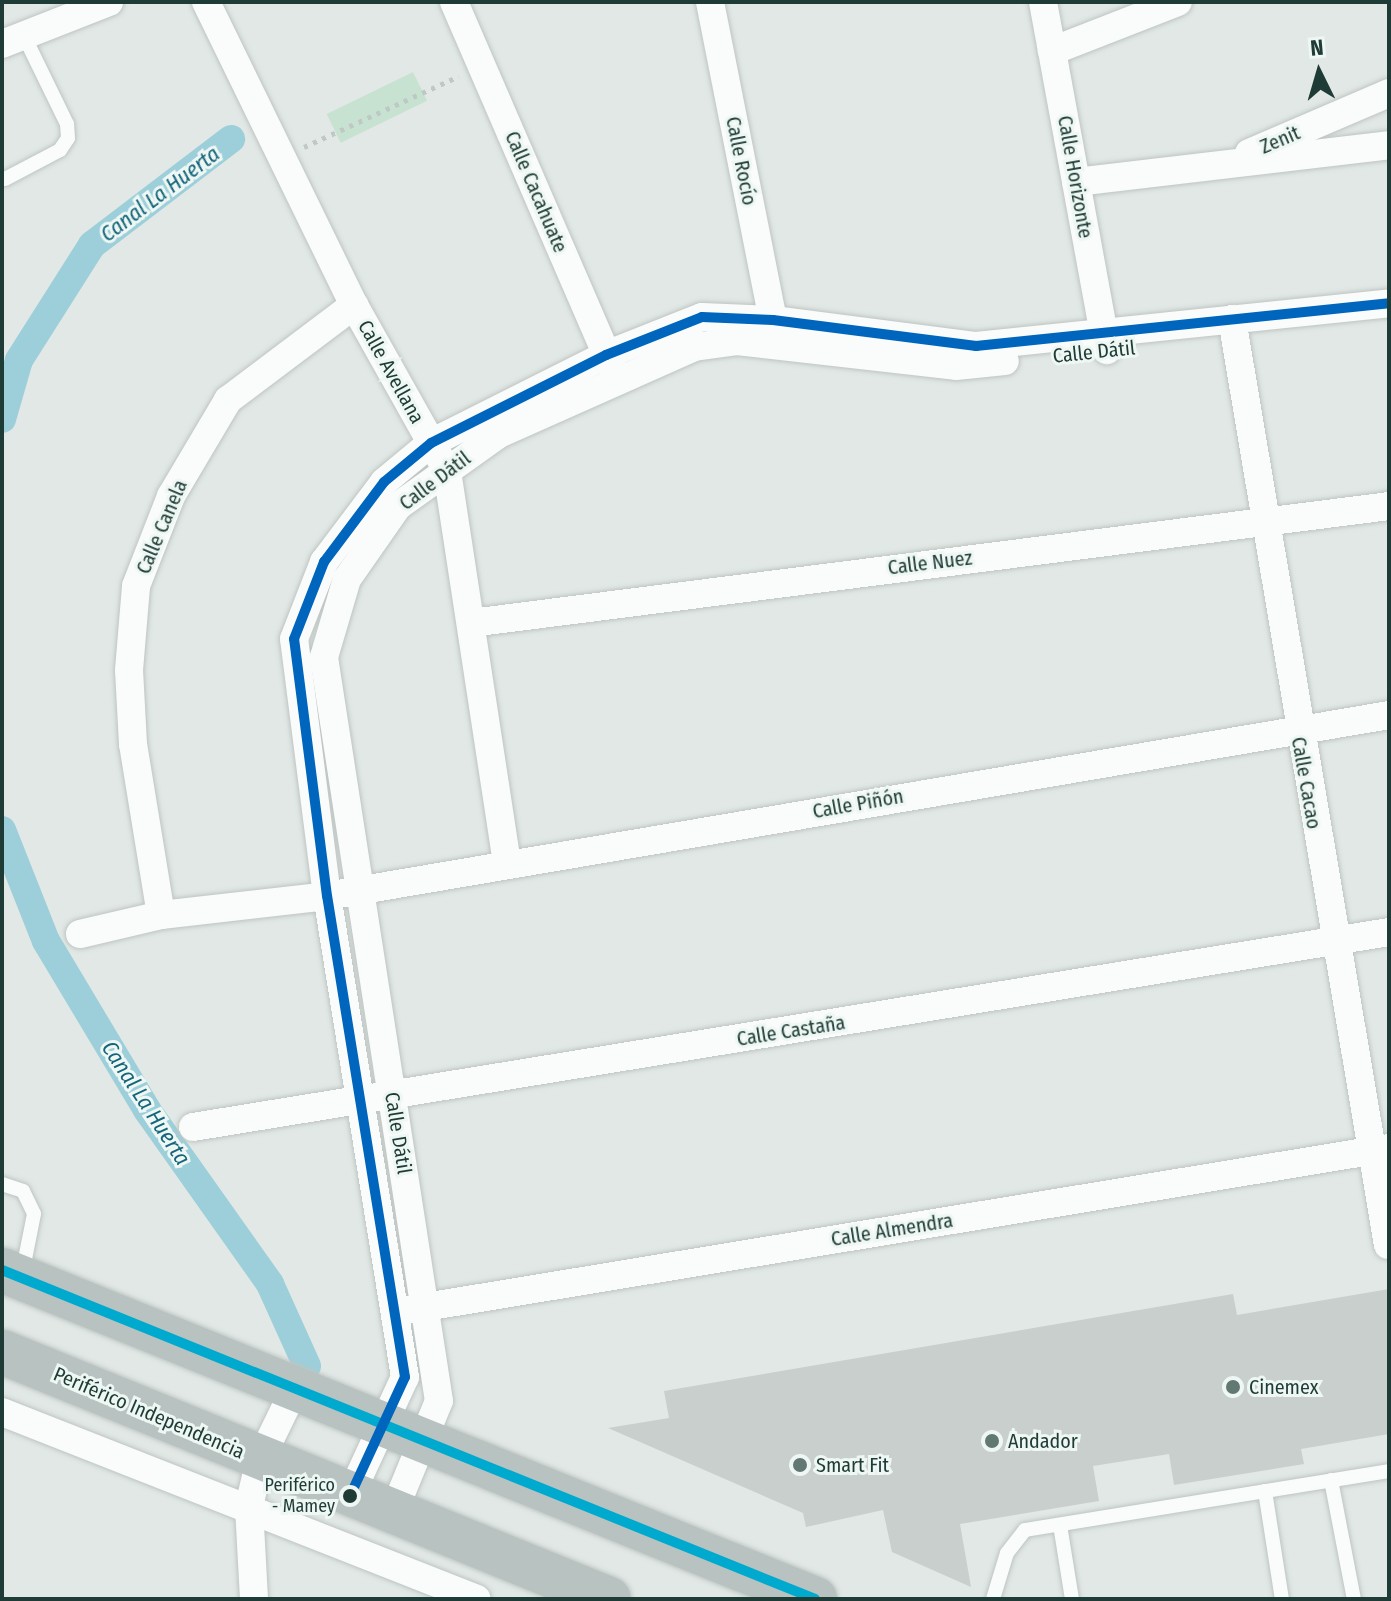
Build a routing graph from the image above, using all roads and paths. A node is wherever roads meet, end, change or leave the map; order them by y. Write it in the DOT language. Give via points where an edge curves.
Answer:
graph roads {
  1 [pos="109,2"];
  2 [pos="206,2"];
  3 [pos="454,2"];
  4 [pos="710,2"];
  5 [pos="1043,2"];
  6 [pos="1178,2"];
  7 [pos="13,40"];
  8 [pos="1052,51"];
  9 [pos="482,66"];
  10 [pos="1389,93"];
  11 [pos="1389,145"];
  12 [pos="281,157"];
  13 [pos="1215,167"];
  14 [pos="5,179"];
  15 [pos="1076,182"];
  16 [pos="1389,303"];
  17 [pos="354,305"];
  18 [pos="773,320"];
  19 [pos="1389,322"];
  20 [pos="1234,328"];
  21 [pos="1105,342"];
  22 [pos="606,355"];
  23 [pos="617,381"];
  24 [pos="431,443"];
  25 [pos="447,471"];
  26 [pos="1389,506"];
  27 [pos="1265,519"];
  28 [pos="471,623"];
  29 [pos="1389,715"];
  30 [pos="1297,730"];
  31 [pos="507,863"];
  32 [pos="358,891"];
  33 [pos="327,896"];
  34 [pos="161,915"];
  35 [pos="1389,932"];
  36 [pos="80,934"];
  37 [pos="1333,941"];
  38 [pos="393,1097"];
  39 [pos="362,1103"];
  40 [pos="193,1127"];
  41 [pos="1379,1150"];
  42 [pos="2,1184"];
  43 [pos="1388,1245"];
  44 [pos="12,1274"];
  45 [pos="425,1307"];
  46 [pos="395,1312"];
  47 [pos="2,1352"];
  48 [pos="295,1388"];
  49 [pos="2,1412"];
  50 [pos="383,1421"];
  51 [pos="425,1440"];
  52 [pos="260,1460"];
  53 [pos="1389,1471"];
  54 [pos="1331,1480"];
  55 [pos="1265,1491"];
  56 [pos="350,1496"];
  57 [pos="249,1506"];
  58 [pos="393,1513"];
  59 [pos="1060,1525"];
  60 [pos="254,1599"];
  61 [pos="477,1599"];
  62 [pos="609,1599"];
  63 [pos="815,1599"];
  64 [pos="993,1599"];
  65 [pos="1072,1599"];
  66 [pos="1282,1599"];
  67 [pos="1354,1599"];
  1 -- 7 [label="street"];
  2 -- 12 [label="street, Calle Avellana"];
  3 -- 9 [label="street, Calle Cacahuate"];
  4 -- 18 [label="street, Calle Rocío"];
  5 -- 8 [label="street, Calle Horizonte"];
  6 -- 8 [label="street"];
  7 -- 14 [label="lane" via="67,124 68,138 60,150"];
  8 -- 15 [label="street, Calle Horizonte"];
  9 -- 12 [label="path"];
  9 -- 22 [label="street, Calle Cacahuate"];
  10 -- 13 [label="street, Zenit"];
  11 -- 13 [label="street, Zenit"];
  12 -- 17 [label="street, Calle Avellana"];
  13 -- 15 [label="street, Zenit"];
  15 -- 21 [label="street, Calle Horizonte"];
  16 -- 20 [label="street, Calle Dátil"];
  17 -- 24 [label="street, Calle Avellana"];
  17 -- 34 [label="street, Calle Canela" via="228,400 171,496 136,586 129,670 133,744"];
  18 -- 21 [label="street, Calle Dátil" via="976,346"];
  18 -- 22 [label="street, Calle Dátil" via="702,317"];
  19 -- 20 [label="street, Calle Dátil"];
  20 -- 21 [label="street, Calle Dátil"];
  20 -- 27 [label="street, Calle Cacao"];
  21 -- 23 [label="street, Calle Dátil" via="956,366 737,341 694,347"];
  22 -- 23 [label="street, Calle Cacahuate"];
  22 -- 24 [label="street, Calle Dátil"];
  23 -- 25 [label="street, Calle Dátil" via="499,434"];
  24 -- 25 [label="street, Calle Avellana"];
  24 -- 33 [label="street, Calle Dátil" via="384,482 324,562 294,639"];
  25 -- 28 [label="street, Calle Avellana"];
  25 -- 32 [label="street, Calle Dátil" via="398,506 347,579 324,657"];
  26 -- 27 [label="street, Calle Nuez"];
  27 -- 28 [label="street, Calle Nuez"];
  27 -- 30 [label="street, Calle Cacao"];
  28 -- 31 [label="street, Calle Avellana"];
  29 -- 30 [label="street, Calle Piñón"];
  30 -- 31 [label="street, Calle Piñón"];
  30 -- 37 [label="street, Calle Cacao"];
  31 -- 32 [label="street, Calle Piñón"];
  32 -- 33 [label="street, Calle Piñón"];
  32 -- 38 [label="street, Calle Dátil"];
  33 -- 34 [label="street"];
  33 -- 39 [label="street, Calle Dátil"];
  34 -- 36 [label="street"];
  35 -- 37 [label="street, Calle Castaña"];
  37 -- 38 [label="street, Calle Castaña"];
  37 -- 41 [label="street, Calle Cacao"];
  38 -- 39 [label="street, Calle Castaña"];
  38 -- 45 [label="street, Calle Dátil"];
  39 -- 40 [label="street, Calle Castaña"];
  39 -- 46 [label="street, Calle Dátil"];
  41 -- 43 [label="street, Calle Cacao"];
  41 -- 45 [label="street, Calle Almendra"];
  42 -- 44 [label="lane" via="23,1191 34,1214"];
  44 -- 48 [label="highway"];
  45 -- 46 [label="street, Calle Almendra"];
  45 -- 51 [label="street, Calle Dátil" via="439,1401"];
  46 -- 50 [label="street, Calle Dátil" via="405,1377"];
  47 -- 52 [label="highway, Periférico Independencia"];
  48 -- 50 [label="highway"];
  48 -- 52 [label="street"];
  49 -- 57 [label="street"];
  50 -- 51 [label="highway"];
  50 -- 56 [label="street, Calle Dátil"];
  51 -- 58 [label="street, Calle Dátil"];
  51 -- 63 [label="highway"];
  52 -- 56 [label="highway, Periférico Independencia"];
  52 -- 57 [label="street"];
  53 -- 54 [label="lane"];
  54 -- 55 [label="lane"];
  54 -- 67 [label="lane"];
  55 -- 59 [label="lane"];
  55 -- 66 [label="lane"];
  56 -- 58 [label="highway, Periférico Independencia"];
  57 -- 60 [label="street"];
  57 -- 61 [label="street"];
  58 -- 62 [label="highway, Periférico Independencia"];
  59 -- 64 [label="lane" via="1025,1530 1007,1553"];
  59 -- 65 [label="lane"];
}
